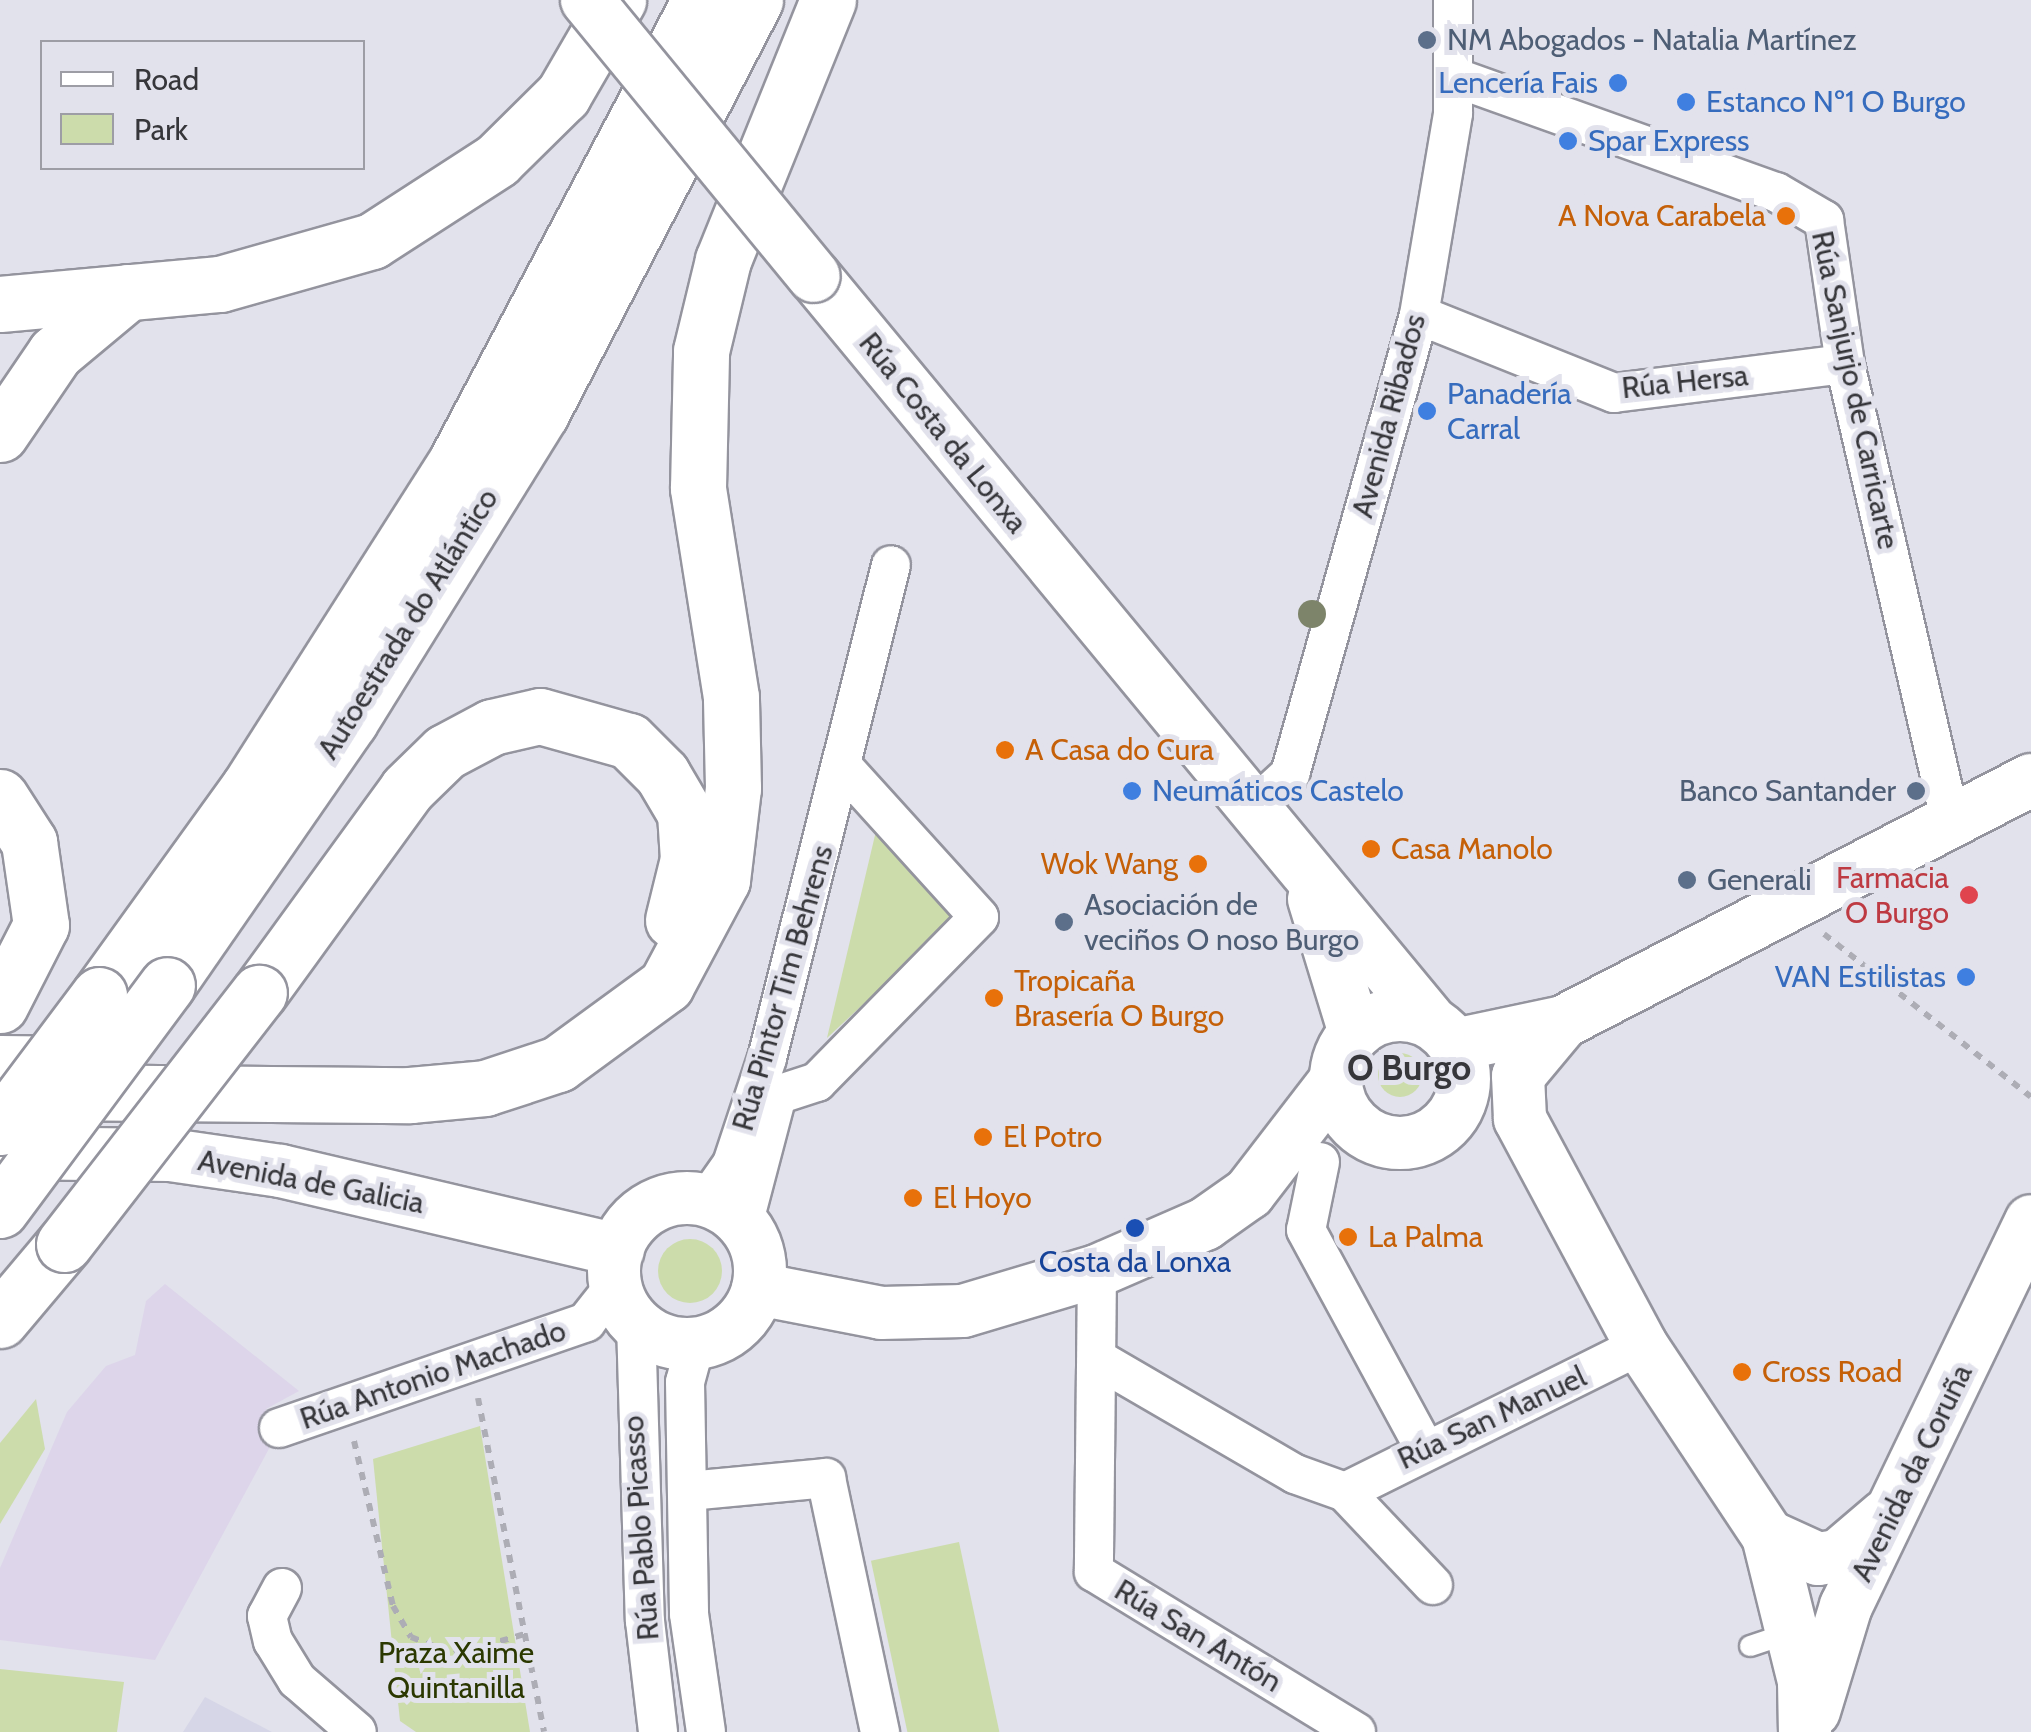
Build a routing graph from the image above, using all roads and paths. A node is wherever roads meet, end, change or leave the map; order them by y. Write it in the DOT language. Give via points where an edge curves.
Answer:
graph roads {
  1 [pos="587,0"];
  2 [pos="618,0"];
  3 [pos="700,0"];
  4 [pos="755,0"];
  5 [pos="828,0"];
  6 [pos="1453,0"];
  7 [pos="1454,78"];
  8 [pos="128,292"];
  9 [pos="0,304"];
  10 [pos="1418,314"];
  11 [pos="1845,364"];
  12 [pos="0,434"];
  13 [pos="891,565"];
  14 [pos="844,768"];
  15 [pos="2031,780"];
  16 [pos="0,797"];
  17 [pos="1252,808"];
  18 [pos="1952,827"];
  19 [pos="1300,865"];
  20 [pos="1792,908"];
  21 [pos="7,995"];
  22 [pos="1563,1022"];
  23 [pos="1443,1033"];
  24 [pos="1345,1056"];
  25 [pos="0,1063"];
  26 [pos="0,1090"];
  27 [pos="2031,1096"];
  28 [pos="0,1127"];
  29 [pos="1437,1132"];
  30 [pos="1374,1138"];
  31 [pos="0,1152"];
  32 [pos="1320,1162"];
  33 [pos="1547,1171"];
  34 [pos="1249,1192"];
  35 [pos="0,1210"];
  36 [pos="724,1213"];
  37 [pos="2027,1247"];
  38 [pos="1097,1271"];
  39 [pos="758,1289"];
  40 [pos="618,1307"];
  41 [pos="0,1320"];
  42 [pos="1640,1344"];
  43 [pos="695,1345"];
  44 [pos="1099,1360"];
  45 [pos="472,1362"];
  46 [pos="343,1412"];
  47 [pos="280,1428"];
  48 [pos="1426,1452"];
  49 [pos="689,1491"];
  50 [pos="1345,1492"];
  51 [pos="1893,1507"];
  52 [pos="1768,1536"];
  53 [pos="1433,1585"];
  54 [pos="282,1588"];
  55 [pos="525,1634"];
  56 [pos="357,1732"];
  57 [pos="544,1732"];
  58 [pos="658,1732"];
  59 [pos="706,1732"];
  60 [pos="880,1732"];
  61 [pos="1356,1732"];
  62 [pos="1807,1732"];
  1 -- 17 [label="main road, Rúa Costa da Lonxa, bridge"];
  2 -- 8 [label="highway" via="562,96 429,212 284,272"];
  3 -- 28 [label="highway, Autoestrada do Atlántico, bridge" via="458,460 249,787"];
  4 -- 35 [label="highway, Autoestrada do Atlántico, bridge" via="541,413 350,721"];
  5 -- 26 [label="highway" via="723,260 701,351 698,488 731,697 733,788 722,880 666,985 558,1064 485,1088 410,1096"];
  6 -- 7 [label="street, Avenida Ribados"];
  7 -- 10 [label="street, Avenida Ribados"];
  7 -- 11 [label="street, Rúa Sanjurjo de Carricarte" via="1776,192 1824,220"];
  8 -- 9 [label="highway"];
  8 -- 12 [label="highway" via="55,353"];
  10 -- 11 [label="street, Rúa Hersa" via="1614,393"];
  10 -- 17 [label="street, Avenida Ribados" via="1290,774"];
  11 -- 18 [label="street, Rúa Sanjurjo de Carricarte"];
  13 -- 14 [label="street, Rúa Pintor Tim Behrens"];
  14 -- 36 [label="street, Rúa Pintor Tim Behrens" via="732,1164"];
  14 -- 36 [label="street, Rúa Pintor Tim Behrens" via="980,917 817,1082 776,1095"];
  15 -- 18 [label="main road"];
  16 -- 21 [label="highway" via="30,842 40,885 41,925"];
  17 -- 19 [label="main road, Rúa Costa da Lonxa"];
  18 -- 20 [label="main road"];
  19 -- 23 [label="main road, Rúa Costa da Lonxa"];
  19 -- 24 [label="main road, Rúa Costa da Lonxa" via="1338,957"];
  20 -- 22 [label="main road"];
  20 -- 27 [label="path"];
  22 -- 23 [label="main road"];
  22 -- 33 [label="main road" via="1530,1052 1514,1094"];
  23 -- 24 [label="main road" via="1392,1014"];
  23 -- 29 [label="main road" via="1461,1101"];
  24 -- 30 [label="main road" via="1346,1114"];
  24 -- 34 [label="main road"];
  25 -- 41 [label="highway, bridge" via="446,1066 511,1050 619,992 656,952 679,908 685,814 629,741 540,716 492,727 407,789 259,993 64,1244"];
  29 -- 30 [label="main road" via="1406,1142"];
  29 -- 33 [label="main road" via="1486,1130"];
  30 -- 32 [label="main road"];
  31 -- 40 [label="main road, Avenida de Galicia" via="170,1155 281,1171"];
  32 -- 34 [label="main road"];
  32 -- 48 [label="street" via="1306,1230"];
  33 -- 42 [label="main road"];
  34 -- 38 [label="main road" via="1205,1224"];
  36 -- 39 [label="main road" via="760,1261"];
  36 -- 40 [label="main road" via="655,1205"];
  37 -- 51 [label="main road, Avenida da Coruña"];
  38 -- 39 [label="main road" via="963,1311 881,1313"];
  38 -- 44 [label="street, Rúa San Antón"];
  39 -- 43 [label="main road" via="737,1326"];
  40 -- 43 [label="main road, Avenida de Galicia"];
  40 -- 45 [label="street, Rúa Antonio Machado"];
  40 -- 58 [label="street, Rúa Pablo Picasso"];
  42 -- 48 [label="street, Rúa San Manuel"];
  42 -- 52 [label="main road"];
  43 -- 49 [label="street, Rúa Pablo Picasso" via="685,1382"];
  44 -- 50 [label="street" via="1295,1474"];
  44 -- 61 [label="street, Rúa San Antón" via="1088,1529 1094,1572"];
  45 -- 46 [label="street, Rúa Antonio Machado"];
  45 -- 55 [label="path"];
  46 -- 47 [label="street, Rúa Antonio Machado"];
  46 -- 55 [label="path" via="393,1606 411,1637 454,1654"];
  48 -- 50 [label="street, Rúa San Manuel"];
  49 -- 59 [label="street, Rúa Pablo Picasso" via="689,1614"];
  49 -- 60 [label="street" via="826,1478"];
  50 -- 53 [label="street"];
  51 -- 52 [label="main road" via="1838,1556 1818,1559"];
  51 -- 62 [label="main road, Avenida da Coruña" via="1846,1606"];
  52 -- 62 [label="main road" via="1772,1639"];
  54 -- 56 [label="street" via="268,1616 273,1641 296,1680"];
  55 -- 57 [label="path"];
}
